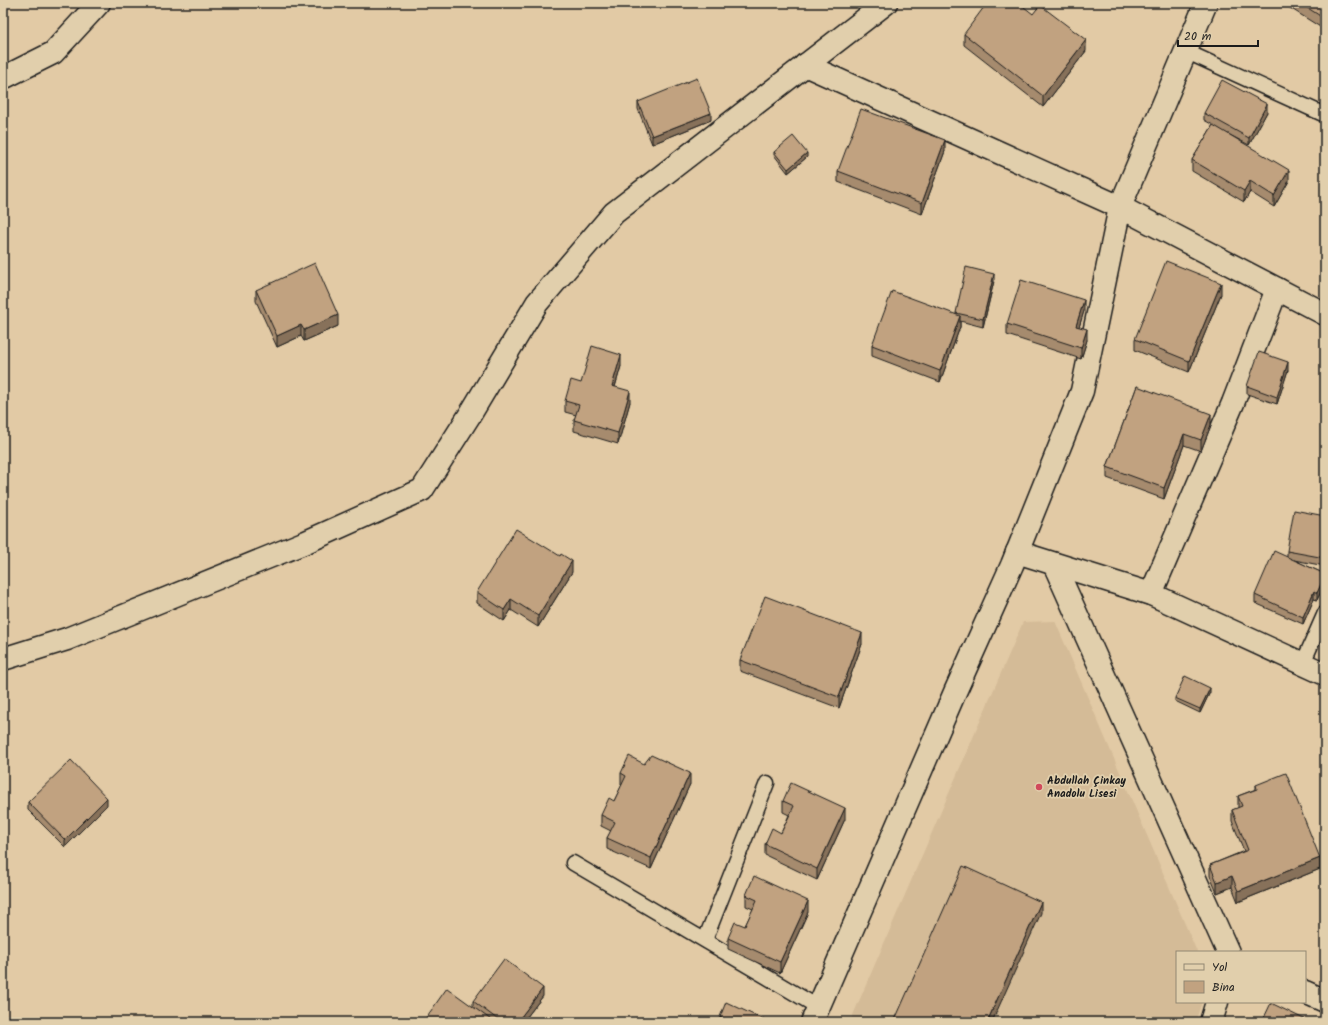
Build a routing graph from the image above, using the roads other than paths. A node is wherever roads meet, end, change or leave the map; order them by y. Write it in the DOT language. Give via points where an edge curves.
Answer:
graph roads {
  1 [pos="99,3"];
  2 [pos="886,3"];
  3 [pos="1206,3"];
  4 [pos="1186,51"];
  5 [pos="805,65"];
  6 [pos="3,78"];
  7 [pos="1325,115"];
  8 [pos="1120,207"];
  9 [pos="1278,289"];
  10 [pos="1325,314"];
  11 [pos="1017,552"];
  12 [pos="1054,564"];
  13 [pos="1151,594"];
  14 [pos="1325,613"];
  15 [pos="3,660"];
  16 [pos="1303,663"];
  17 [pos="1325,674"];
  18 [pos="767,783"];
  19 [pos="573,863"];
  20 [pos="705,940"];
  21 [pos="1228,951"];
  22 [pos="1306,992"];
  23 [pos="1325,1001"];
  24 [pos="1217,1003"];
  25 [pos="815,1014"];
  26 [pos="1210,1022"];
  1 -- 6 [label="street" via="54,53"];
  2 -- 5 [label="street"];
  3 -- 4 [label="street"];
  4 -- 7 [label="lane"];
  4 -- 8 [label="street"];
  5 -- 8 [label="street"];
  5 -- 15 [label="street" via="614,213 537,303 422,490 306,542 67,639"];
  8 -- 9 [label="street"];
  8 -- 11 [label="street" via="1082,390"];
  9 -- 10 [label="street"];
  9 -- 13 [label="street" via="1233,403"];
  11 -- 12 [label="street"];
  11 -- 25 [label="street"];
  12 -- 13 [label="street"];
  12 -- 21 [label="street"];
  13 -- 16 [label="street"];
  14 -- 16 [label="lane"];
  16 -- 17 [label="street"];
  18 -- 20 [label="lane"];
  19 -- 20 [label="lane"];
  20 -- 25 [label="lane"];
  22 -- 23 [label="street"];
  24 -- 26 [label="street"];
}
